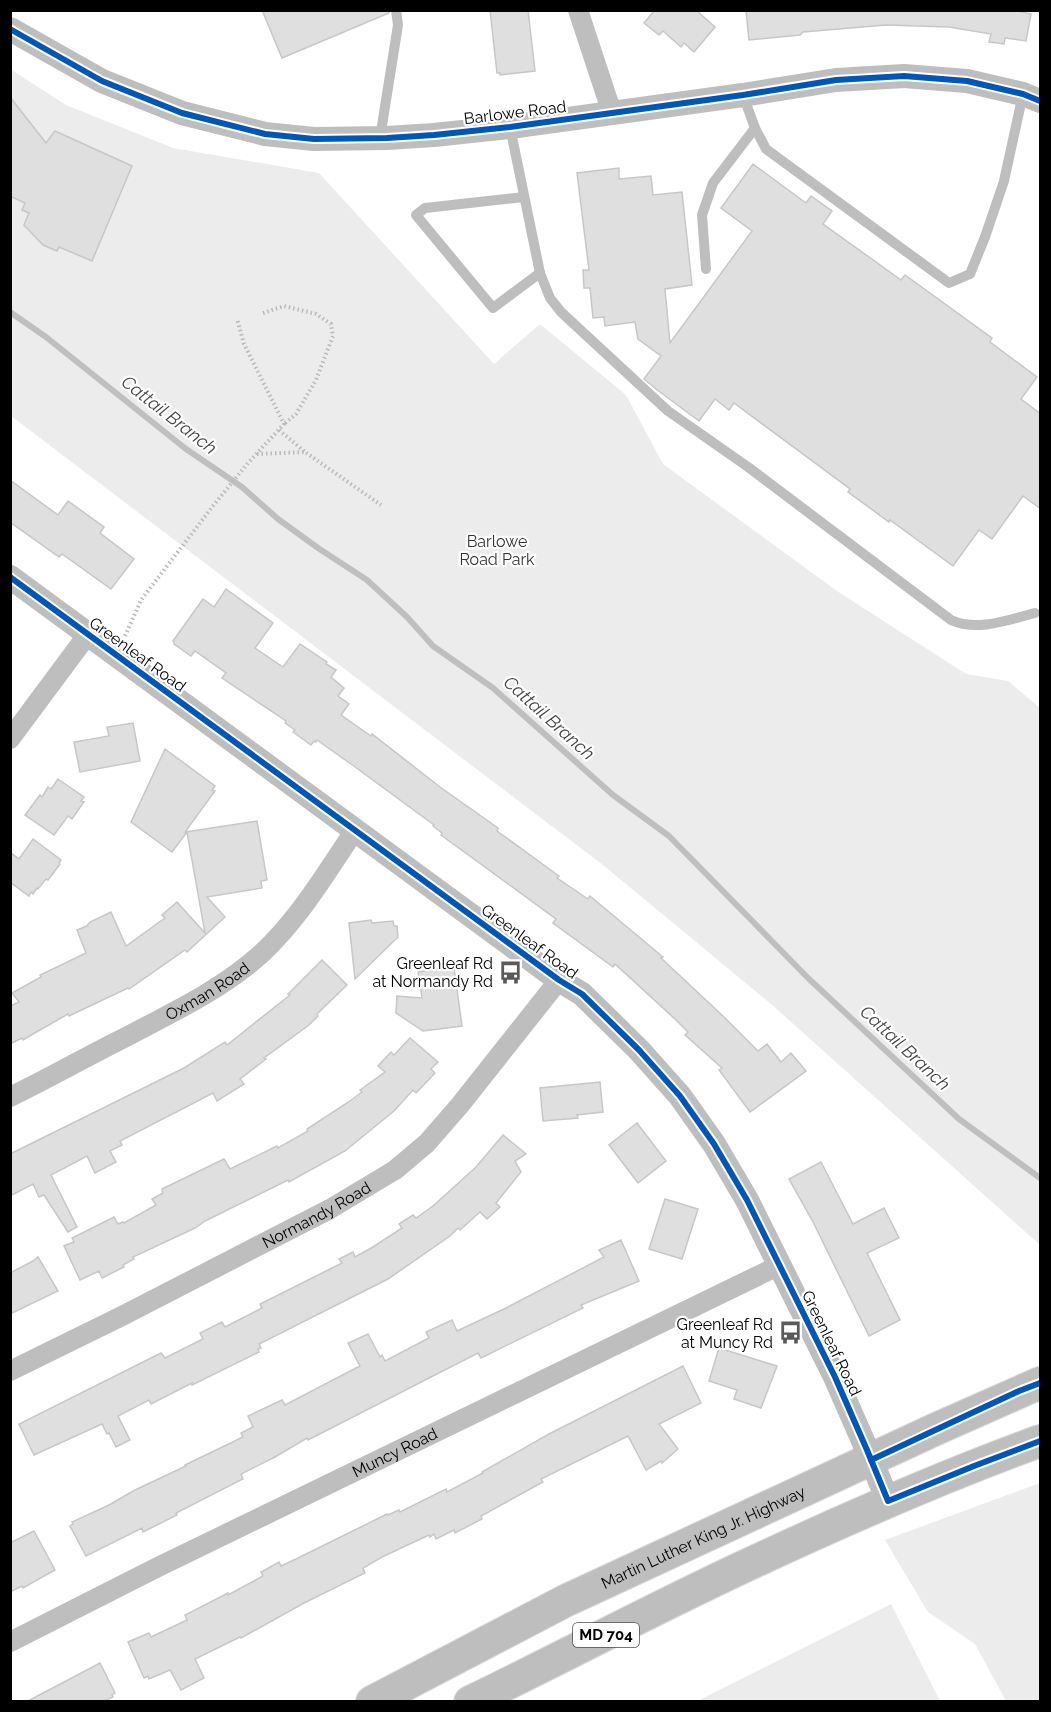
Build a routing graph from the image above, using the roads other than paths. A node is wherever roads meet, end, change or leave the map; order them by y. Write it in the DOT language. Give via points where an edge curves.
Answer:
graph roads {
  1 [pos="396,10"];
  2 [pos="578,10"];
  3 [pos="10,28"];
  4 [pos="743,95"];
  5 [pos="1032,98"];
  6 [pos="612,113"];
  7 [pos="510,127"];
  8 [pos="755,128"];
  9 [pos="380,138"];
  10 [pos="524,197"];
  11 [pos="706,269"];
  12 [pos="540,273"];
  13 [pos="10,577"];
  14 [pos="1035,613"];
  15 [pos="88,634"];
  16 [pos="10,739"];
  17 [pos="355,830"];
  18 [pos="559,980"];
  19 [pos="10,1097"];
  20 [pos="780,1265"];
  21 [pos="10,1371"];
  22 [pos="1041,1383"];
  23 [pos="1041,1442"];
  24 [pos="872,1460"];
  25 [pos="888,1501"];
  26 [pos="10,1641"];
  27 [pos="372,1701"];
  28 [pos="470,1701"];
  1 -- 9 [label="lane" via="398,25"];
  2 -- 6 [label="street"];
  3 -- 9 [label="street, Barlowe Road" via="102,81 182,113 265,134 314,139"];
  4 -- 5 [label="street, Barlowe Road" via="836,80 904,76 967,81"];
  4 -- 6 [label="street, Barlowe Road"];
  4 -- 8 [label="lane"];
  5 -- 8 [label="lane" via="970,274 949,283 766,149"];
  6 -- 7 [label="street, Barlowe Road"];
  7 -- 9 [label="street, Barlowe Road"];
  7 -- 10 [label="lane"];
  8 -- 11 [label="lane" via="713,183 702,215"];
  10 -- 12 [label="lane"];
  10 -- 12 [label="lane" via="425,208 416,215 493,308"];
  12 -- 14 [label="lane" via="550,298 561,312 656,402 943,614 960,624 973,625"];
  13 -- 15 [label="street, Greenleaf Road"];
  15 -- 16 [label="street"];
  15 -- 17 [label="street, Greenleaf Road"];
  17 -- 18 [label="street, Greenleaf Road"];
  17 -- 19 [label="street, Oxman Road" via="297,915 238,972 175,1012"];
  18 -- 20 [label="street, Greenleaf Road" via="582,994 680,1096 742,1191"];
  18 -- 21 [label="street, Normandy Road" via="460,1105 427,1143 395,1170 330,1209"];
  20 -- 24 [label="street, Greenleaf Road"];
  20 -- 26 [label="street, Muncy Road"];
  22 -- 24 [label="main road, Martin Luther King Jr. Highway / MD 704"];
  23 -- 25 [label="main road, MD 704"];
  24 -- 25 [label="street, Greenleaf Road"];
  24 -- 27 [label="main road, Martin Luther King Jr. Highway / MD 704" via="565,1601"];
  25 -- 28 [label="main road, MD 704" via="742,1567"];
}
